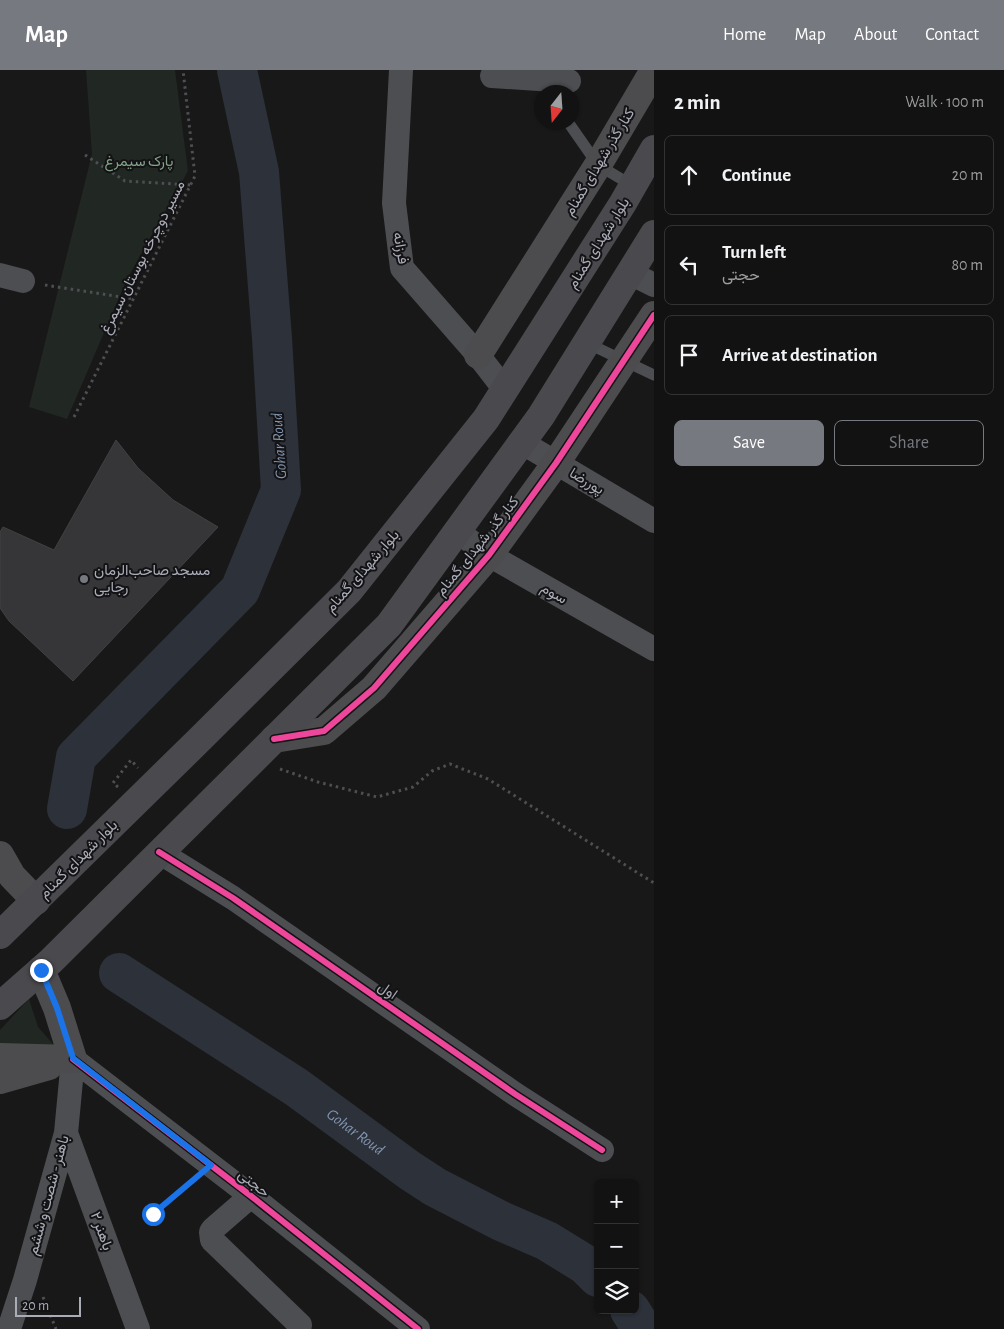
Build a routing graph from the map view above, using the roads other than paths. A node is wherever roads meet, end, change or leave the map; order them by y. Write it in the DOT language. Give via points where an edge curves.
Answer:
graph roads {
  1 [pos="401,70"];
  2 [pos="654,70"];
  3 [pos="492,76"];
  4 [pos="569,81"];
  5 [pos="574,130"];
  6 [pos="654,149"];
  7 [pos="598,165"];
  8 [pos="633,186"];
  9 [pos="654,234"];
  10 [pos="630,273"];
  11 [pos="0,275"];
  12 [pos="23,281"];
  13 [pos="654,285"];
  14 [pos="654,315"];
  15 [pos="587,343"];
  16 [pos="478,355"];
  17 [pos="623,360"];
  18 [pos="654,375"];
  19 [pos="506,390"];
  20 [pos="486,419"];
  21 [pos="521,442"];
  22 [pos="556,463"];
  23 [pos="654,520"];
  24 [pos="457,531"];
  25 [pos="489,555"];
  26 [pos="654,650"];
  27 [pos="274,739"];
  28 [pos="159,852"];
  29 [pos="0,855"];
  30 [pos="36,900"];
  31 [pos="0,935"];
  32 [pos="41,970"];
  33 [pos="0,1006"];
  34 [pos="0,1057"];
  35 [pos="73,1058"];
  36 [pos="0,1080"];
  37 [pos="66,1133"];
  38 [pos="602,1150"];
  39 [pos="251,1196"];
  40 [pos="300,1325"];
  41 [pos="9,1329"];
  42 [pos="138,1329"];
  43 [pos="418,1329"];
  1 -- 16 [label="street, فرزانه" via="394,203 402,268"];
  2 -- 7 [label="street, کنار گذر شهدای گمنام"];
  3 -- 4 [label="street"];
  5 -- 7 [label="lane"];
  6 -- 8 [label="highway, بلوار شهدای گمنام"];
  7 -- 8 [label="lane"];
  7 -- 16 [label="street, کنار گذر شهدای گمنام"];
  8 -- 19 [label="highway, بلوار شهدای گمنام"];
  9 -- 10 [label="highway"];
  10 -- 13 [label="street"];
  10 -- 15 [label="highway"];
  11 -- 12 [label="street"];
  14 -- 17 [label="street, کنار گذر شهدای گمنام"];
  15 -- 17 [label="lane"];
  15 -- 21 [label="highway"];
  16 -- 19 [label="street, فرزانه"];
  17 -- 18 [label="lane"];
  17 -- 22 [label="street, کنار گذر شهدای گمنام"];
  19 -- 20 [label="highway, بلوار شهدای گمنام"];
  20 -- 21 [label="highway"];
  20 -- 30 [label="highway, بلوار شهدای گمنام" via="349,591"];
  21 -- 22 [label="street, پوررضا"];
  21 -- 24 [label="highway"];
  22 -- 23 [label="street, پوررضا"];
  22 -- 25 [label="street, کنار گذر شهدای گمنام"];
  24 -- 25 [label="street, سوم"];
  24 -- 27 [label="highway" via="389,624"];
  25 -- 26 [label="street, سوم"];
  25 -- 27 [label="street, کنار گذر شهدای گمنام" via="374,688 346,713 324,731"];
  27 -- 28 [label="highway"];
  28 -- 32 [label="highway"];
  28 -- 38 [label="street, اول" via="233,898"];
  29 -- 30 [label="street" via="12,876"];
  30 -- 31 [label="highway, بلوار شهدای گمنام"];
  32 -- 33 [label="highway"];
  32 -- 35 [label="street"];
  34 -- 35 [label="street"];
  35 -- 36 [label="street"];
  35 -- 37 [label="street, باهنر - شصت و ششم"];
  35 -- 39 [label="street, حجتی"];
  37 -- 41 [label="street, باهنر - شصت و ششم"];
  37 -- 42 [label="street, باهنر ۲"];
  39 -- 40 [label="street" via="213,1229 212,1240"];
  39 -- 43 [label="street, حجتی"];
}
